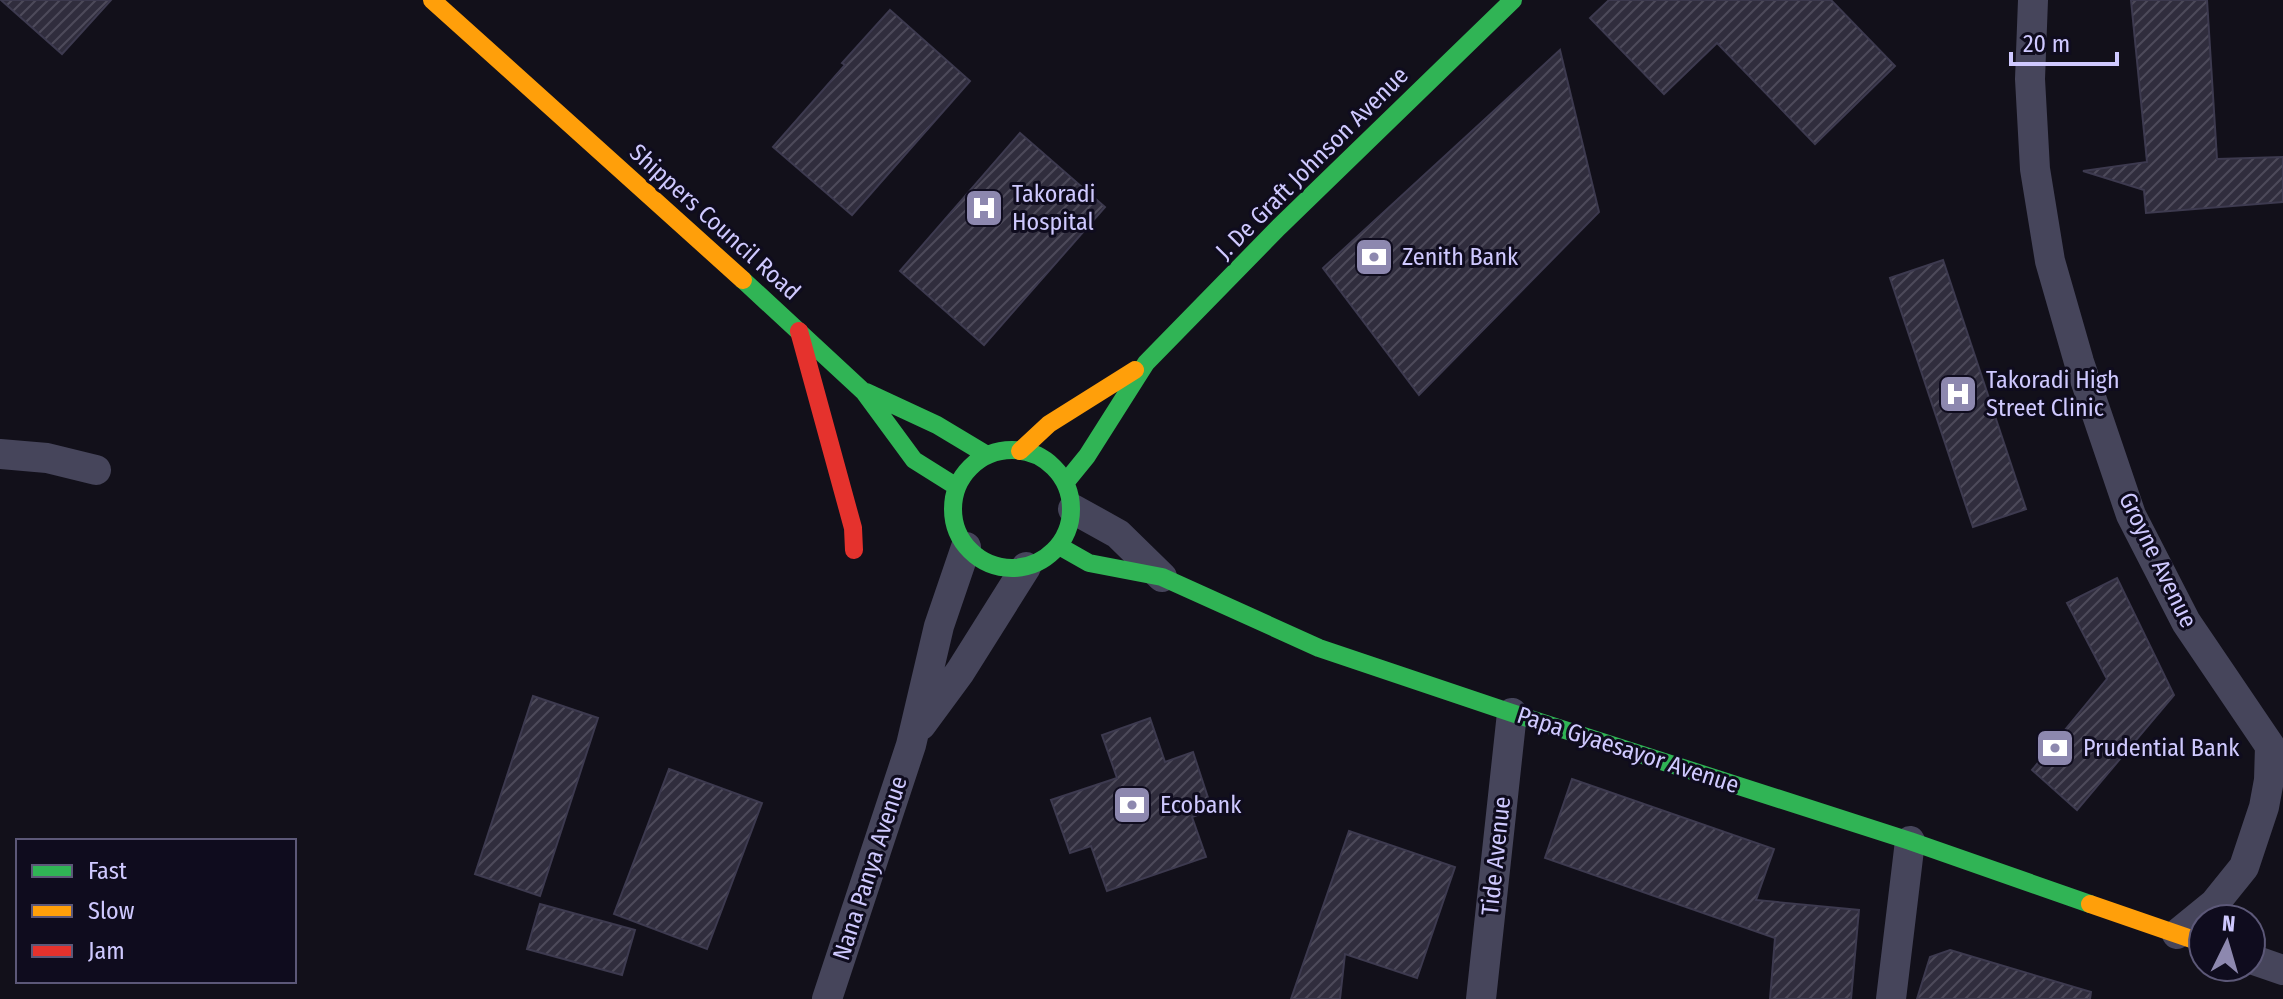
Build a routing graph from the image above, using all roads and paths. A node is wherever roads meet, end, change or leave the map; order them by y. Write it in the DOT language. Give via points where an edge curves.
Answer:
graph roads {
  1 [pos="432,0"];
  2 [pos="1513,0"];
  3 [pos="2033,0"];
  4 [pos="799,330"];
  5 [pos="1146,363"];
  6 [pos="864,392"];
  7 [pos="1020,451"];
  8 [pos="0,454"];
  9 [pos="987,455"];
  10 [pos="96,470"];
  11 [pos="957,487"];
  12 [pos="1069,496"];
  13 [pos="1059,546"];
  14 [pos="966,547"];
  15 [pos="854,550"];
  16 [pos="1026,567"];
  17 [pos="1162,577"];
  18 [pos="1512,713"];
  19 [pos="913,737"];
  20 [pos="1910,841"];
  21 [pos="2215,903"];
  22 [pos="2187,938"];
  23 [pos="827,999"];
  24 [pos="1481,999"];
  25 [pos="1891,999"];
  1 -- 4 [label="street, Shippers Council Road"];
  2 -- 5 [label="street, J. De Graft Johnson Avenue"];
  3 -- 21 [label="street, Groyne Avenue" via="2035,169 2050,261 2079,362 2131,515 2186,622 2270,746 2264,807 2244,867"];
  4 -- 6 [label="street, Shippers Council Road"];
  4 -- 15 [label="street" via="853,528"];
  5 -- 7 [label="street, J. De Graft Johnson Avenue" via="1049,424"];
  5 -- 12 [label="street, J. De Graft Johnson Avenue" via="1087,456"];
  6 -- 9 [label="street"];
  6 -- 11 [label="street, Shippers Council Road" via="914,460"];
  7 -- 9 [label="street"];
  7 -- 12 [label="street" via="1057,471"];
  8 -- 10 [label="street"];
  9 -- 11 [label="street"];
  11 -- 14 [label="street" via="954,525"];
  12 -- 13 [label="street" via="1068,528"];
  12 -- 17 [label="street"];
  13 -- 16 [label="street"];
  13 -- 17 [label="street, Papa Gyaesayor Avenue" via="1089,563"];
  14 -- 16 [label="street" via="993,565"];
  14 -- 19 [label="street, Nana Panya Avenue" via="939,626"];
  16 -- 19 [label="street, Nana Panya Avenue"];
  17 -- 18 [label="street, Papa Gyaesayor Avenue" via="1319,648"];
  18 -- 20 [label="street, Papa Gyaesayor Avenue"];
  18 -- 24 [label="street, Tide Avenue"];
  19 -- 23 [label="street, Nana Panya Avenue"];
  20 -- 22 [label="street, Papa Gyaesayor Avenue"];
  20 -- 25 [label="street"];
}
